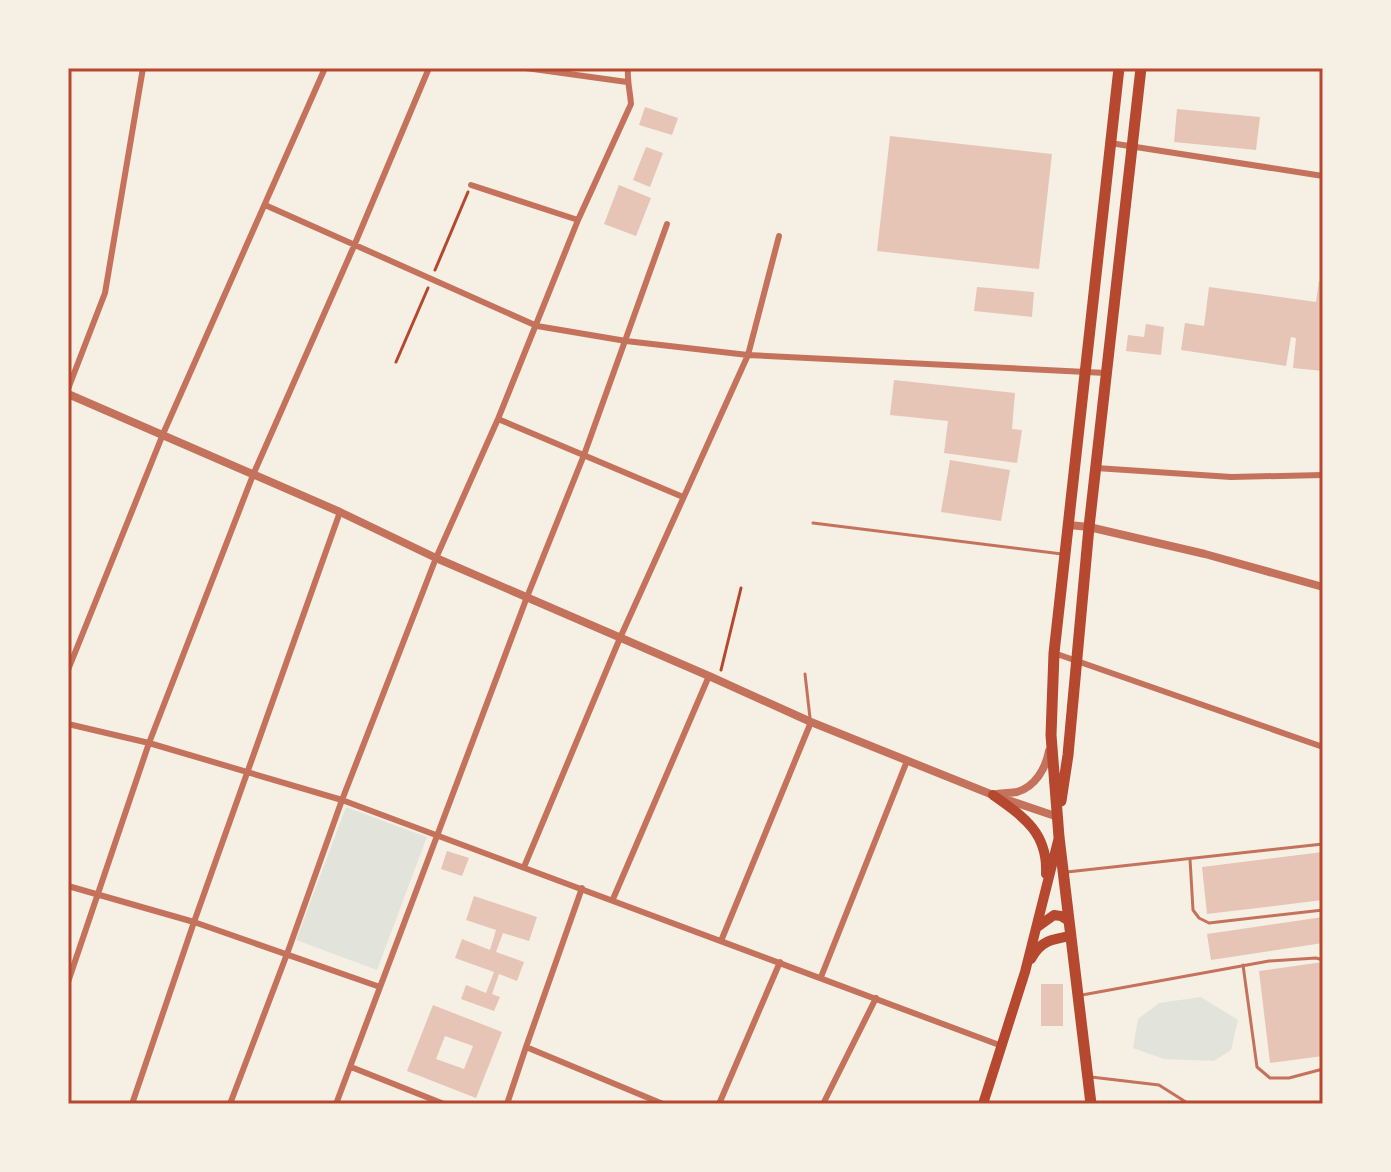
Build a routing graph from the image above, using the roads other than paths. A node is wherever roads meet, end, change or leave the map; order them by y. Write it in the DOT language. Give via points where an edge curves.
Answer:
graph roads {
  1 [pos="143,68"];
  2 [pos="325,68"];
  3 [pos="429,68"];
  4 [pos="526,68"];
  5 [pos="628,68"];
  6 [pos="1119,68"];
  7 [pos="1141,68"];
  8 [pos="627,82"];
  9 [pos="1110,143"];
  10 [pos="1131,147"];
  11 [pos="1323,176"];
  12 [pos="471,185"];
  13 [pos="265,205"];
  14 [pos="578,220"];
  15 [pos="667,224"];
  16 [pos="779,236"];
  17 [pos="354,246"];
  18 [pos="537,326"];
  19 [pos="626,341"];
  20 [pos="748,355"];
  21 [pos="1086,371"];
  22 [pos="1106,373"];
  23 [pos="68,391"];
  24 [pos="498,419"];
  25 [pos="163,434"];
  26 [pos="584,455"];
  27 [pos="1096,468"];
  28 [pos="253,475"];
  29 [pos="1323,475"];
  30 [pos="683,497"];
  31 [pos="340,512"];
  32 [pos="813,523"];
  33 [pos="1069,525"];
  34 [pos="1089,527"];
  35 [pos="1066,554"];
  36 [pos="436,558"];
  37 [pos="1323,587"];
  38 [pos="527,597"];
  39 [pos="620,638"];
  40 [pos="1054,653"];
  41 [pos="1076,660"];
  42 [pos="68,670"];
  43 [pos="805,674"];
  44 [pos="709,676"];
  45 [pos="811,722"];
  46 [pos="68,724"];
  47 [pos="1051,735"];
  48 [pos="149,743"];
  49 [pos="1323,747"];
  50 [pos="907,761"];
  51 [pos="248,772"];
  52 [pos="993,795"];
  53 [pos="342,800"];
  54 [pos="1058,817"];
  55 [pos="438,834"];
  56 [pos="1059,837"];
  57 [pos="1323,844"];
  58 [pos="1190,859"];
  59 [pos="524,867"];
  60 [pos="1063,872"];
  61 [pos="68,886"];
  62 [pos="582,888"];
  63 [pos="98,895"];
  64 [pos="1044,896"];
  65 [pos="613,899"];
  66 [pos="1323,910"];
  67 [pos="1069,921"];
  68 [pos="194,922"];
  69 [pos="1036,928"];
  70 [pos="1071,936"];
  71 [pos="721,941"];
  72 [pos="287,954"];
  73 [pos="1323,960"];
  74 [pos="780,962"];
  75 [pos="1243,965"];
  76 [pos="1025,972"];
  77 [pos="821,977"];
  78 [pos="68,982"];
  79 [pos="380,987"];
  80 [pos="1078,996"];
  81 [pos="876,998"];
  82 [pos="1002,1046"];
  83 [pos="526,1047"];
  84 [pos="351,1067"];
  85 [pos="1323,1069"];
  86 [pos="1087,1077"];
  87 [pos="132,1104"];
  88 [pos="230,1104"];
  89 [pos="336,1104"];
  90 [pos="444,1104"];
  91 [pos="507,1104"];
  92 [pos="663,1104"];
  93 [pos="719,1104"];
  94 [pos="823,1104"];
  95 [pos="983,1104"];
  96 [pos="1091,1104"];
  97 [pos="1189,1104"];
  1 -- 23 [label="street" via="105,293"];
  2 -- 13 [label="street"];
  3 -- 17 [label="street"];
  4 -- 8 [label="street"];
  5 -- 8 [label="street"];
  6 -- 9 [label="highway"];
  7 -- 10 [label="highway"];
  8 -- 14 [label="street" via="631,104"];
  9 -- 10 [label="street"];
  9 -- 21 [label="highway"];
  10 -- 11 [label="street"];
  10 -- 22 [label="highway"];
  12 -- 14 [label="street"];
  13 -- 17 [label="street"];
  13 -- 25 [label="street"];
  14 -- 18 [label="street"];
  15 -- 19 [label="street"];
  16 -- 20 [label="street"];
  17 -- 18 [label="street"];
  17 -- 28 [label="street"];
  18 -- 19 [label="street"];
  18 -- 24 [label="street"];
  19 -- 20 [label="street"];
  19 -- 26 [label="street"];
  20 -- 21 [label="street"];
  20 -- 30 [label="street"];
  21 -- 22 [label="street"];
  21 -- 33 [label="highway"];
  22 -- 27 [label="highway"];
  23 -- 25 [label="street"];
  24 -- 26 [label="street"];
  24 -- 36 [label="street"];
  25 -- 28 [label="street"];
  25 -- 42 [label="street"];
  26 -- 30 [label="street"];
  26 -- 38 [label="street"];
  27 -- 29 [label="street" via="1231,477"];
  27 -- 34 [label="highway"];
  28 -- 31 [label="street"];
  28 -- 48 [label="street"];
  30 -- 39 [label="street"];
  31 -- 36 [label="street"];
  31 -- 51 [label="street"];
  32 -- 35 [label="lane"];
  33 -- 34 [label="street"];
  33 -- 35 [label="highway"];
  34 -- 37 [label="street"];
  34 -- 41 [label="highway"];
  35 -- 40 [label="highway"];
  36 -- 38 [label="street"];
  36 -- 53 [label="street"];
  38 -- 39 [label="street"];
  38 -- 55 [label="street"];
  39 -- 44 [label="street"];
  39 -- 59 [label="street"];
  40 -- 41 [label="street"];
  40 -- 47 [label="highway"];
  41 -- 49 [label="street"];
  41 -- 54 [label="highway"];
  43 -- 45 [label="lane"];
  44 -- 45 [label="street"];
  44 -- 65 [label="street"];
  45 -- 50 [label="street"];
  45 -- 71 [label="street"];
  46 -- 48 [label="street"];
  47 -- 52 [label="street" via="1049,755 1036,779 1017,792"];
  47 -- 54 [label="highway"];
  48 -- 51 [label="street"];
  48 -- 63 [label="street"];
  50 -- 52 [label="street"];
  50 -- 77 [label="street"];
  51 -- 53 [label="street"];
  51 -- 68 [label="street"];
  52 -- 54 [label="street"];
  52 -- 64 [label="main road" via="1034,828 1044,848"];
  53 -- 55 [label="street"];
  53 -- 72 [label="street"];
  54 -- 56 [label="highway"];
  55 -- 59 [label="street"];
  55 -- 79 [label="street"];
  56 -- 60 [label="highway"];
  56 -- 64 [label="main road"];
  57 -- 58 [label="lane"];
  58 -- 60 [label="lane"];
  58 -- 66 [label="lane" via="1193,910 1209,923"];
  59 -- 62 [label="street"];
  60 -- 67 [label="highway"];
  61 -- 63 [label="street"];
  62 -- 65 [label="street"];
  62 -- 83 [label="street"];
  63 -- 68 [label="street"];
  63 -- 78 [label="street"];
  64 -- 69 [label="main road"];
  65 -- 71 [label="street"];
  67 -- 69 [label="main road" via="1054,915"];
  67 -- 70 [label="highway"];
  68 -- 72 [label="street"];
  68 -- 87 [label="street"];
  69 -- 76 [label="main road"];
  70 -- 76 [label="main road" via="1043,943"];
  70 -- 80 [label="highway"];
  71 -- 74 [label="street"];
  72 -- 79 [label="street"];
  72 -- 88 [label="street"];
  73 -- 75 [label="lane"];
  74 -- 77 [label="street"];
  74 -- 93 [label="street"];
  75 -- 80 [label="lane"];
  75 -- 85 [label="lane" via="1257,1067 1270,1078"];
  76 -- 82 [label="main road"];
  77 -- 81 [label="street"];
  79 -- 84 [label="street"];
  80 -- 86 [label="highway"];
  81 -- 82 [label="street"];
  81 -- 94 [label="street"];
  82 -- 95 [label="main road"];
  83 -- 91 [label="street"];
  83 -- 92 [label="street"];
  84 -- 89 [label="street"];
  84 -- 90 [label="street"];
  86 -- 96 [label="highway"];
  86 -- 97 [label="lane" via="1159,1085"];
}
